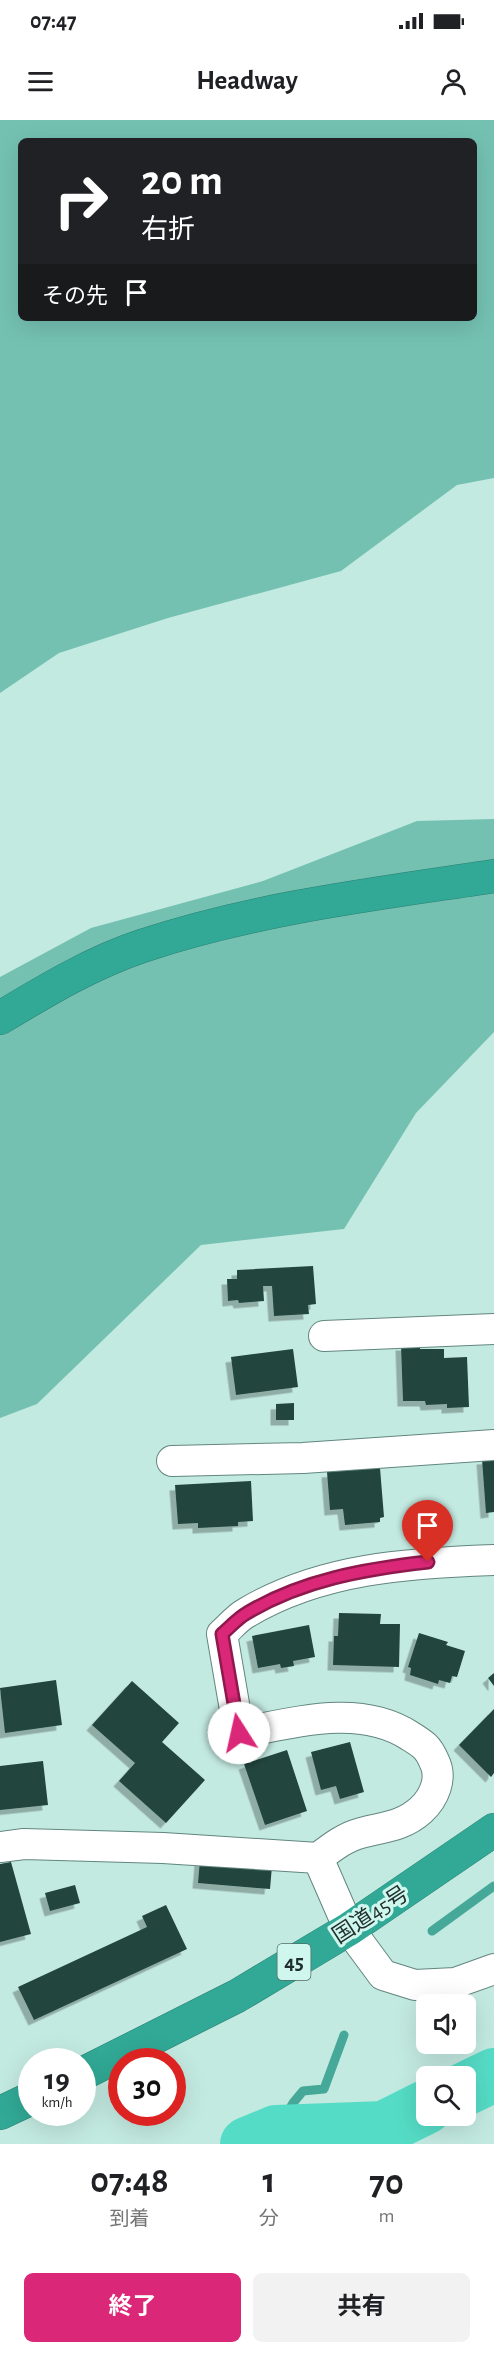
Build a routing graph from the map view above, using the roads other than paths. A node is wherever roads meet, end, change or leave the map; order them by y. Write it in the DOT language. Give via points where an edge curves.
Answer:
graph roads {
  1 [pos="494,876"];
  2 [pos="0,1018"];
  3 [pos="494,1329"];
  4 [pos="324,1336"];
  5 [pos="494,1445"];
  6 [pos="172,1461"];
  7 [pos="494,1560"];
  8 [pos="494,1830"];
  9 [pos="0,1847"];
  10 [pos="318,1858"];
  11 [pos="349,1929"];
  12 [pos="494,1969"];
  13 [pos="96,2067"];
  14 [pos="18,2105"];
  15 [pos="0,2113"];
  1 -- 2 [label="highway" via="260,913 141,946 63,980"];
  3 -- 4 [label="street"];
  5 -- 6 [label="street" via="303,1458"];
  7 -- 10 [label="street" via="428,1562 348,1574 292,1590 244,1614 222,1634 239,1733 330,1717 368,1719 401,1730 428,1748 437,1768 436,1791 420,1811 391,1828 342,1841"];
  8 -- 11 [label="highway, 国道45号 / 45"];
  9 -- 10 [label="street" via="24,1844 163,1848"];
  10 -- 11 [label="street"];
  11 -- 12 [label="street" via="383,1975 415,1985 455,1983"];
  11 -- 13 [label="highway, 国道45号 / 45" via="237,1996"];
  14 -- 15 [label="highway"];
}
